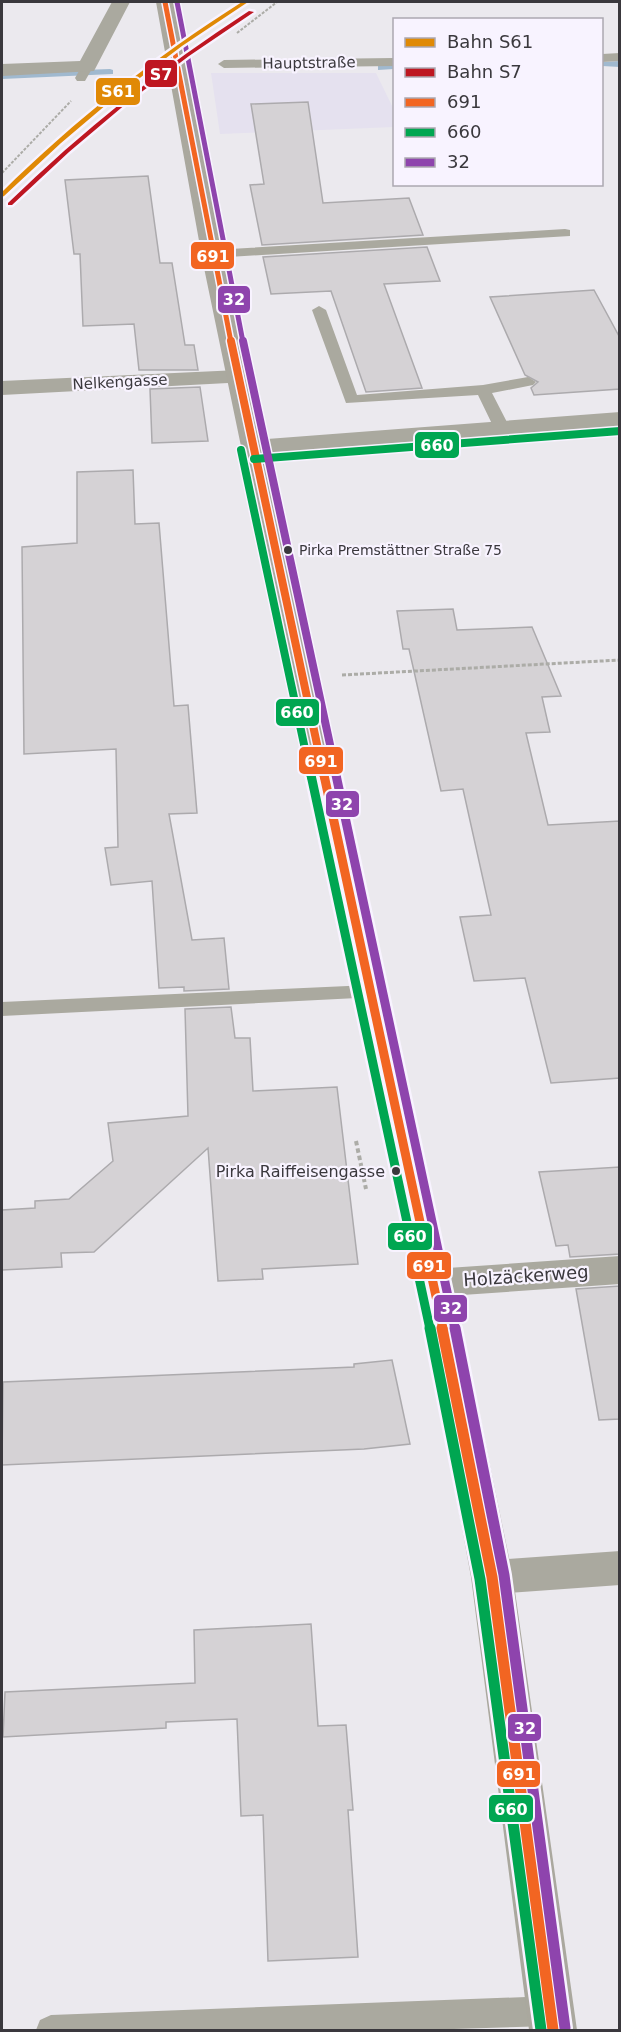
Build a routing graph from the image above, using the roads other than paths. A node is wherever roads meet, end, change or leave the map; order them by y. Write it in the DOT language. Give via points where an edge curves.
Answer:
graph roads {
  1 [pos="121,2"];
  2 [pos="165,2"];
  3 [pos="620,57"];
  4 [pos="603,58"];
  5 [pos="393,62"];
  6 [pos="224,64"];
  7 [pos="2,70"];
  8 [pos="565,233"];
  9 [pos="213,254"];
  10 [pos="320,310"];
  11 [pos="239,377"];
  12 [pos="528,382"];
  13 [pos="2,388"];
  14 [pos="483,390"];
  15 [pos="620,419"];
  16 [pos="502,428"];
  17 [pos="253,447"];
  18 [pos="370,992"];
  19 [pos="2,1010"];
  20 [pos="620,1270"];
  21 [pos="433,1283"];
  22 [pos="620,1568"];
  23 [pos="492,1577"];
  24 [pos="552,2021"];
  25 [pos="51,2031"];
  1 -- 7 [label="street" via="85,71"];
  2 -- 9 [label="main road"];
  3 -- 4 [label="lane"];
  5 -- 6 [label="lane, Hauptstraße"];
  8 -- 9 [label="lane"];
  9 -- 11 [label="main road"];
  10 -- 14 [label="lane" via="351,400"];
  11 -- 13 [label="street, Nelkengasse"];
  11 -- 17 [label="main road"];
  12 -- 14 [label="lane"];
  14 -- 16 [label="lane"];
  15 -- 16 [label="street"];
  16 -- 17 [label="street"];
  17 -- 18 [label="main road"];
  18 -- 19 [label="lane"];
  18 -- 21 [label="main road"];
  20 -- 21 [label="street, Holzäckerweg"];
  21 -- 23 [label="main road"];
  22 -- 23 [label="street"];
  23 -- 24 [label="main road"];
  24 -- 25 [label="lane"];
}
